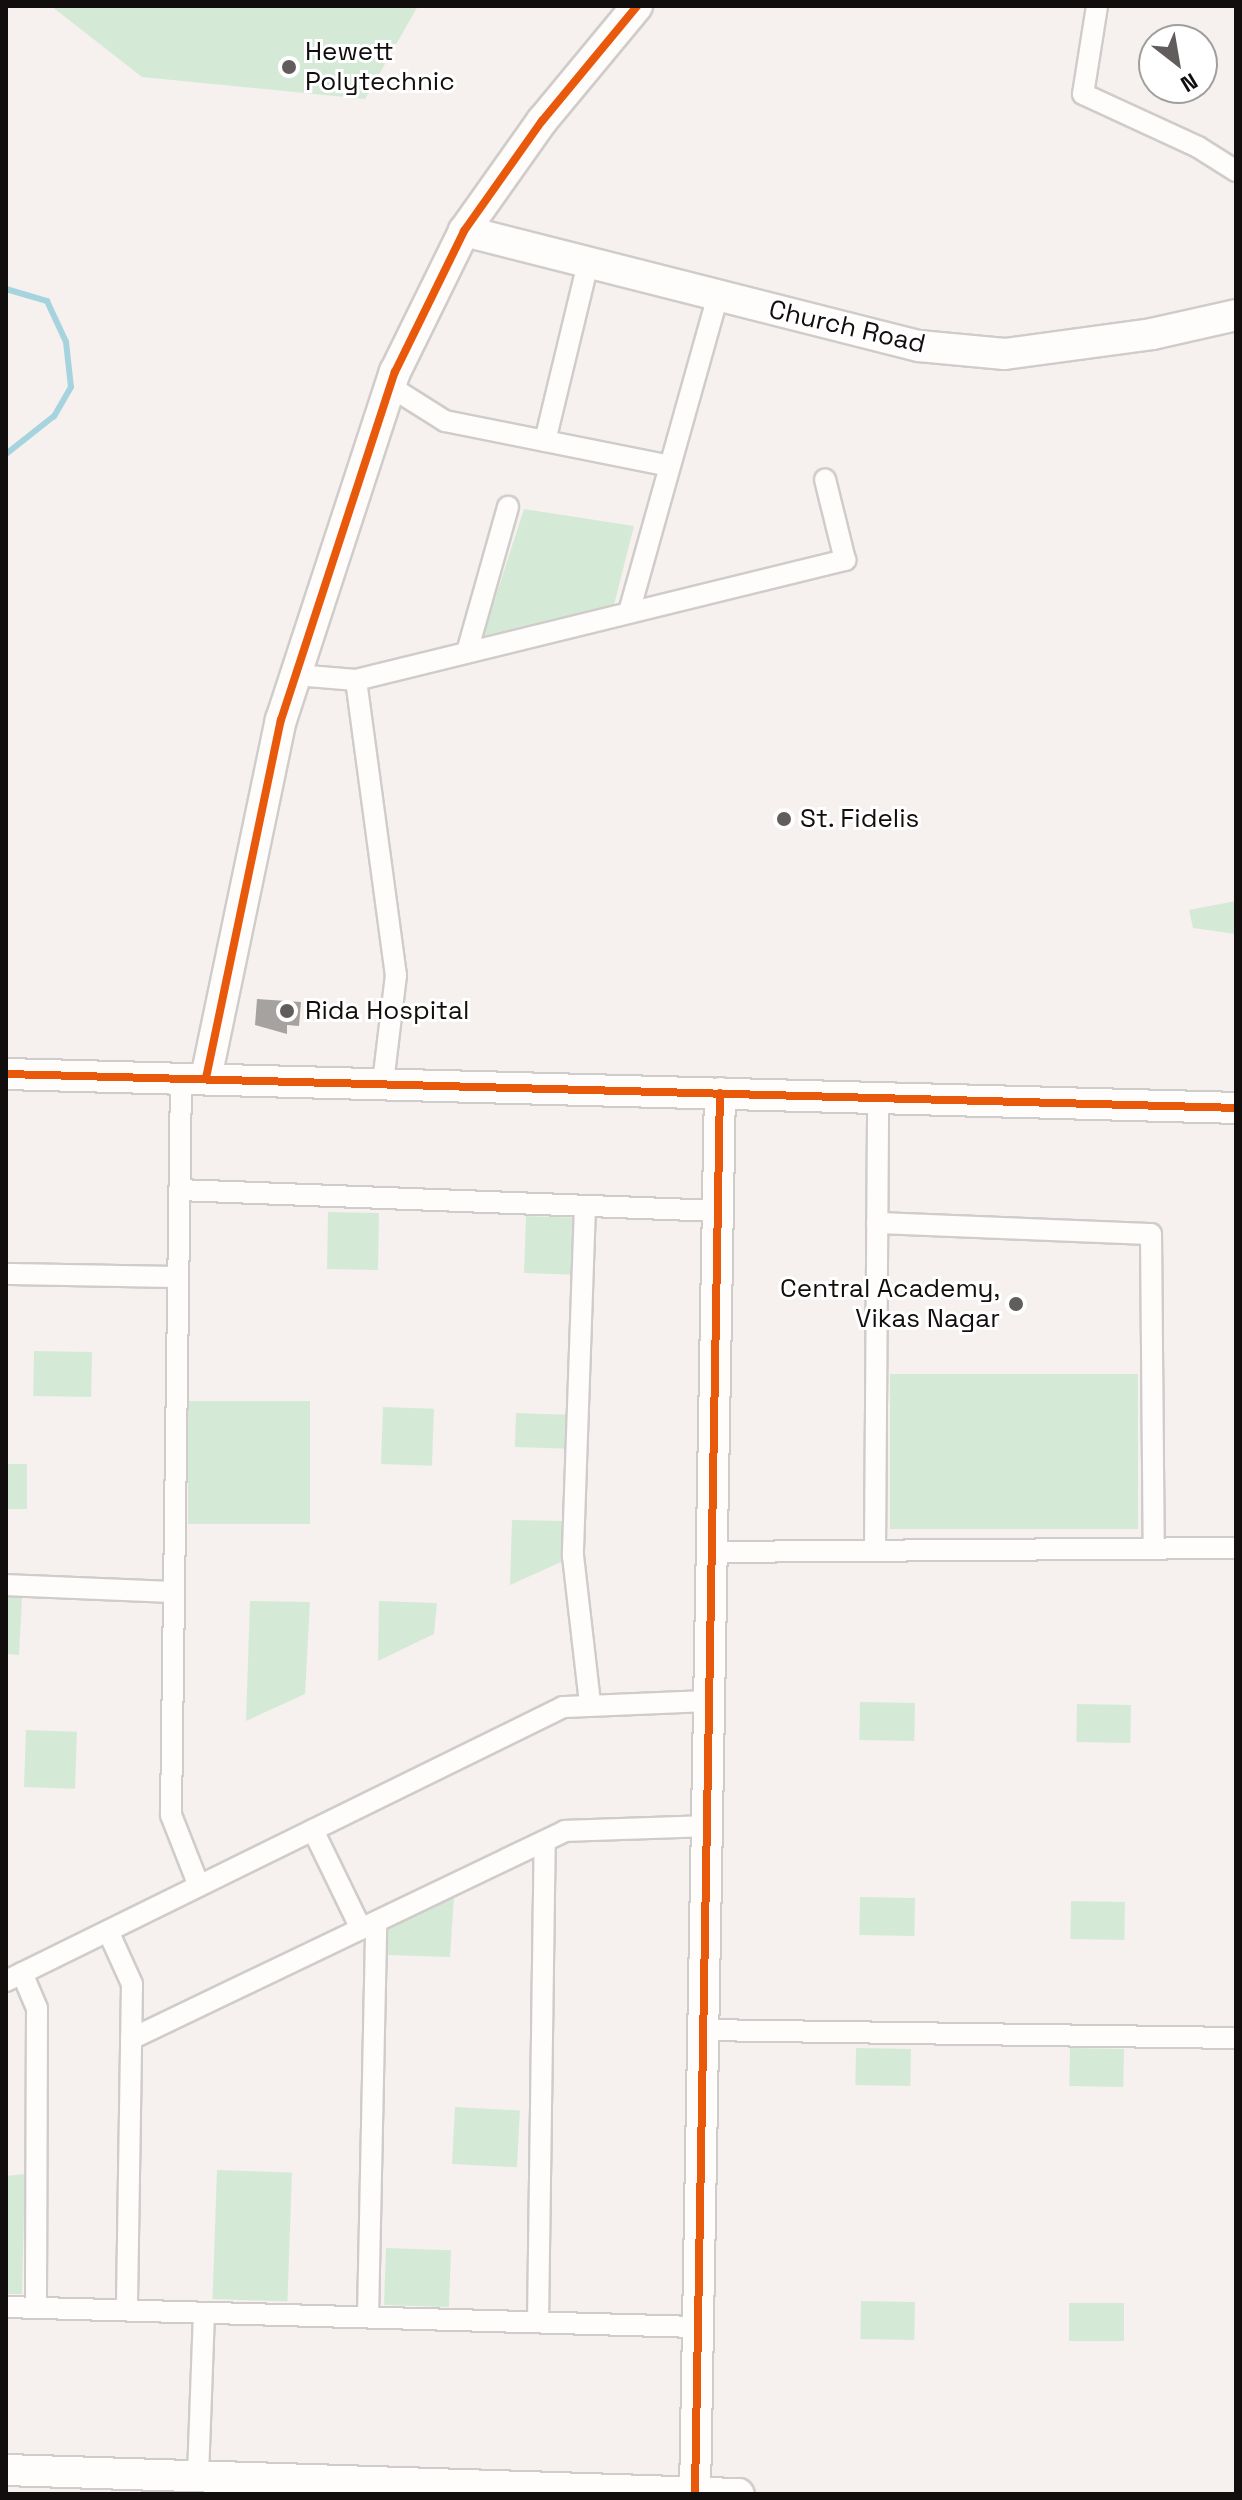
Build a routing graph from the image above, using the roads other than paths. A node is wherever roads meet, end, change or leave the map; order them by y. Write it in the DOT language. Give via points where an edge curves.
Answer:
graph roads {
  1 [pos="637,6"];
  2 [pos="1097,6"];
  3 [pos="1236,171"];
  4 [pos="464,231"];
  5 [pos="588,263"];
  6 [pos="718,295"];
  7 [pos="1236,315"];
  8 [pos="391,387"];
  9 [pos="545,441"];
  10 [pos="670,466"];
  11 [pos="825,479"];
  12 [pos="508,507"];
  13 [pos="629,612"];
  14 [pos="467,652"];
  15 [pos="296,675"];
  16 [pos="356,680"];
  17 [pos="6,1074"];
  18 [pos="194,1078"];
  19 [pos="383,1083"];
  20 [pos="720,1093"];
  21 [pos="878,1098"];
  22 [pos="1236,1108"];
  23 [pos="179,1190"];
  24 [pos="585,1206"];
  25 [pos="718,1211"];
  26 [pos="877,1223"];
  27 [pos="6,1274"];
  28 [pos="178,1277"];
  29 [pos="1236,1548"];
  30 [pos="1154,1549"];
  31 [pos="875,1550"];
  32 [pos="712,1552"];
  33 [pos="6,1585"];
  34 [pos="174,1592"];
  35 [pos="709,1701"];
  36 [pos="590,1704"];
  37 [pos="707,1826"];
  38 [pos="313,1830"];
  39 [pos="545,1841"];
  40 [pos="199,1886"];
  41 [pos="369,1925"];
  42 [pos="108,1931"];
  43 [pos="14,1977"];
  44 [pos="703,2030"];
  45 [pos="1236,2038"];
  46 [pos="131,2039"];
  47 [pos="6,2307"];
  48 [pos="36,2308"];
  49 [pos="127,2310"];
  50 [pos="204,2313"];
  51 [pos="368,2317"];
  52 [pos="538,2322"];
  53 [pos="698,2327"];
  54 [pos="6,2470"];
  55 [pos="198,2476"];
  56 [pos="119,2484"];
  57 [pos="554,2491"];
  58 [pos="681,2493"];
  59 [pos="739,2494"];
  1 -- 4 [label="street" via="542,121"];
  2 -- 3 [label="street" via="1083,94 1198,147"];
  4 -- 5 [label="street, Church Road"];
  4 -- 8 [label="street"];
  5 -- 6 [label="street, Church Road"];
  5 -- 9 [label="street"];
  6 -- 7 [label="street, Church Road" via="919,346 1005,354 1152,334"];
  6 -- 10 [label="street"];
  8 -- 9 [label="street" via="445,421"];
  8 -- 15 [label="street"];
  9 -- 10 [label="street"];
  10 -- 13 [label="street"];
  11 -- 13 [label="street" via="845,560"];
  12 -- 14 [label="street"];
  13 -- 14 [label="street"];
  14 -- 16 [label="street"];
  15 -- 16 [label="street"];
  15 -- 18 [label="street"];
  16 -- 19 [label="street" via="396,975"];
  17 -- 18 [label="street"];
  18 -- 19 [label="street"];
  18 -- 23 [label="street"];
  19 -- 20 [label="street"];
  20 -- 21 [label="street"];
  20 -- 25 [label="street"];
  21 -- 22 [label="street"];
  21 -- 26 [label="street"];
  23 -- 24 [label="street"];
  23 -- 28 [label="street"];
  24 -- 25 [label="street"];
  24 -- 36 [label="street" via="573,1556"];
  25 -- 32 [label="street"];
  26 -- 30 [label="street" via="1151,1234"];
  26 -- 31 [label="street"];
  27 -- 28 [label="street"];
  28 -- 34 [label="street"];
  29 -- 30 [label="street"];
  30 -- 31 [label="street"];
  31 -- 32 [label="street"];
  32 -- 35 [label="street"];
  33 -- 34 [label="street"];
  34 -- 40 [label="street" via="171,1815"];
  35 -- 36 [label="street"];
  35 -- 37 [label="street"];
  36 -- 38 [label="street" via="563,1707"];
  37 -- 39 [label="street" via="565,1831"];
  37 -- 44 [label="street"];
  38 -- 40 [label="street"];
  38 -- 41 [label="street"];
  39 -- 41 [label="street"];
  39 -- 52 [label="street"];
  40 -- 42 [label="street"];
  41 -- 46 [label="street"];
  41 -- 51 [label="street"];
  42 -- 43 [label="street"];
  42 -- 46 [label="street" via="132,1984"];
  43 -- 48 [label="street" via="37,2008"];
  44 -- 45 [label="street"];
  44 -- 53 [label="street"];
  46 -- 49 [label="street"];
  47 -- 48 [label="street"];
  48 -- 49 [label="street"];
  49 -- 50 [label="street"];
  50 -- 51 [label="street"];
  50 -- 55 [label="street"];
  51 -- 52 [label="street"];
  52 -- 53 [label="street"];
  53 -- 58 [label="street"];
  54 -- 56 [label="street"];
  55 -- 56 [label="street"];
  55 -- 57 [label="street"];
  57 -- 58 [label="street"];
  58 -- 59 [label="street"];
}
